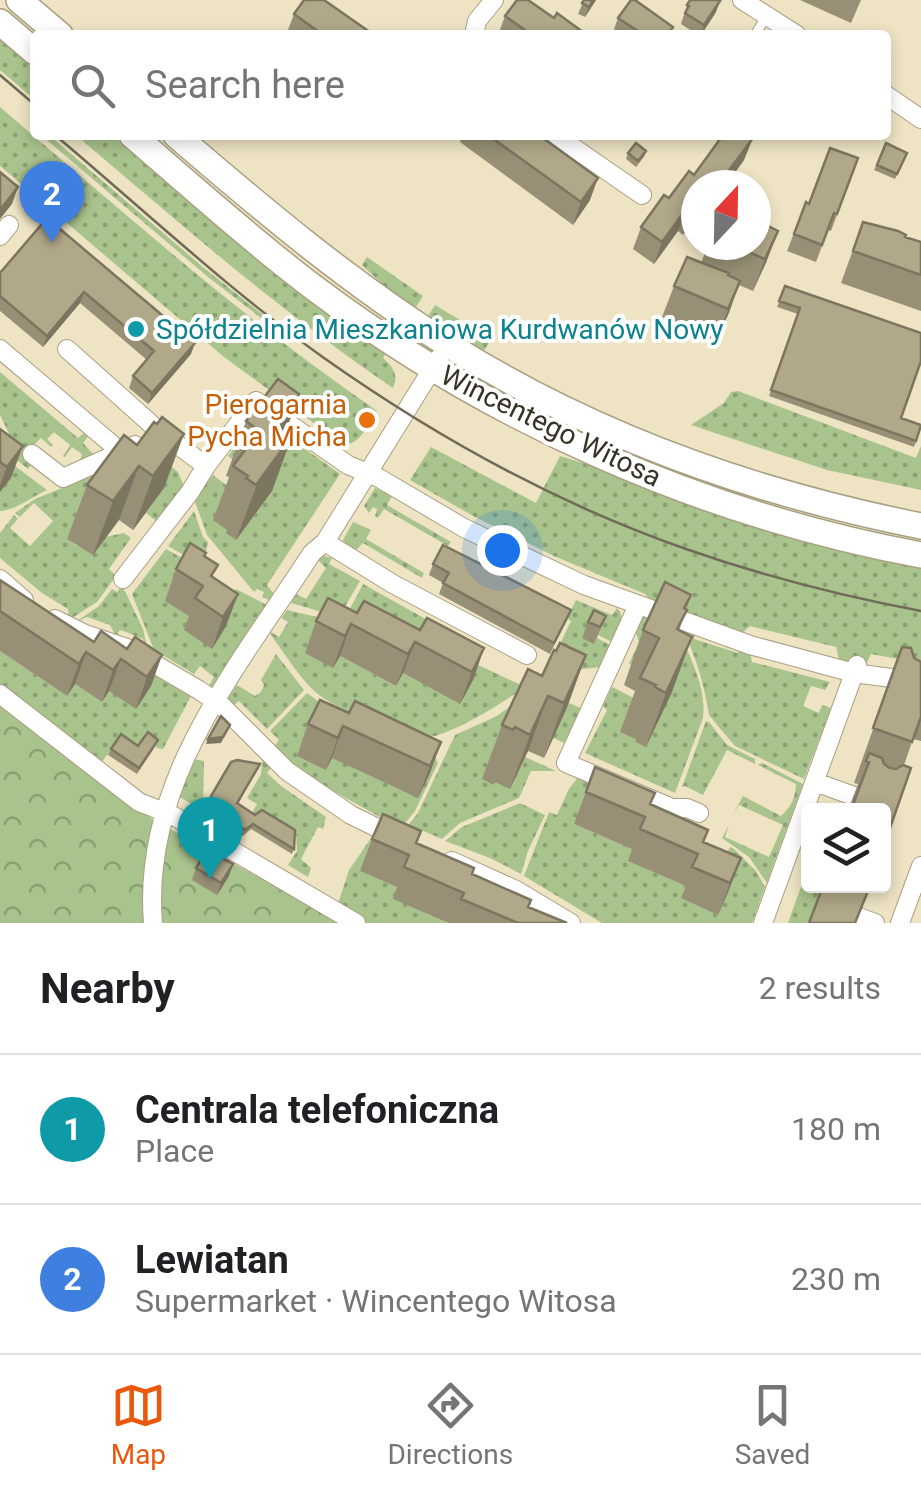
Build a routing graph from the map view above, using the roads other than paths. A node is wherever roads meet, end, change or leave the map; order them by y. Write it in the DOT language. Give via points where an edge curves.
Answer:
graph roads {
  1 [pos="19,0"];
  2 [pos="494,0"];
  3 [pos="742,0"];
  4 [pos="767,15"];
  5 [pos="0,22"];
  6 [pos="54,30"];
  7 [pos="475,30"];
  8 [pos="758,30"];
  9 [pos="790,30"];
  10 [pos="30,48"];
  11 [pos="891,98"];
  12 [pos="921,119"];
  13 [pos="138,140"];
  14 [pos="182,140"];
  15 [pos="562,140"];
  16 [pos="642,195"];
  17 [pos="448,344"];
  18 [pos="67,348"];
  19 [pos="0,349"];
  20 [pos="432,368"];
  21 [pos="160,432"];
  22 [pos="121,452"];
  23 [pos="32,454"];
  24 [pos="206,466"];
  25 [pos="367,472"];
  26 [pos="921,526"];
  27 [pos="325,542"];
  28 [pos="921,554"];
  29 [pos="0,578"];
  30 [pos="123,579"];
  31 [pos="638,606"];
  32 [pos="527,655"];
  33 [pos="856,668"];
  34 [pos="915,681"];
  35 [pos="0,694"];
  36 [pos="216,701"];
  37 [pos="902,704"];
  38 [pos="815,782"];
  39 [pos="871,801"];
  40 [pos="164,811"];
  41 [pos="699,813"];
  42 [pos="921,866"];
  43 [pos="851,914"];
  44 [pos="153,923"];
  45 [pos="356,923"];
  46 [pos="571,923"];
  47 [pos="763,923"];
  48 [pos="875,923"];
  49 [pos="900,923"];
  1 -- 6 [label="main road"];
  2 -- 7 [label="street"];
  3 -- 4 [label="street"];
  4 -- 8 [label="lane"];
  4 -- 9 [label="street"];
  5 -- 10 [label="main road"];
  11 -- 12 [label="street"];
  13 -- 20 [label="main road, Wincentego Witosa" via="313,287"];
  14 -- 17 [label="main road, Wincentego Witosa" via="324,259"];
  15 -- 16 [label="street"];
  17 -- 20 [label="street"];
  17 -- 26 [label="main road, Wincentego Witosa" via="560,406 651,446 801,498"];
  18 -- 21 [label="street"];
  19 -- 22 [label="street"];
  20 -- 25 [label="street"];
  20 -- 28 [label="main road, Wincentego Witosa" via="521,418 654,478 779,521"];
  21 -- 22 [label="street"];
  21 -- 24 [label="street"];
  22 -- 23 [label="street" via="63,478"];
  24 -- 25 [label="street" via="256,401"];
  24 -- 30 [label="street"];
  25 -- 27 [label="street"];
  25 -- 31 [label="street" via="464,528"];
  27 -- 32 [label="street"];
  27 -- 36 [label="street"];
  29 -- 36 [label="street" via="65,626 126,648"];
  31 -- 33 [label="street" via="750,645"];
  31 -- 41 [label="street" via="566,762"];
  33 -- 34 [label="street"];
  33 -- 38 [label="street"];
  34 -- 37 [label="street"];
  35 -- 40 [label="street" via="139,802"];
  36 -- 40 [label="street" via="184,756"];
  36 -- 46 [label="street" via="287,770 351,814 504,883"];
  38 -- 39 [label="street"];
  38 -- 47 [label="street"];
  40 -- 44 [label="street"];
  40 -- 45 [label="street"];
  42 -- 49 [label="street"];
  43 -- 48 [label="street"];
}
